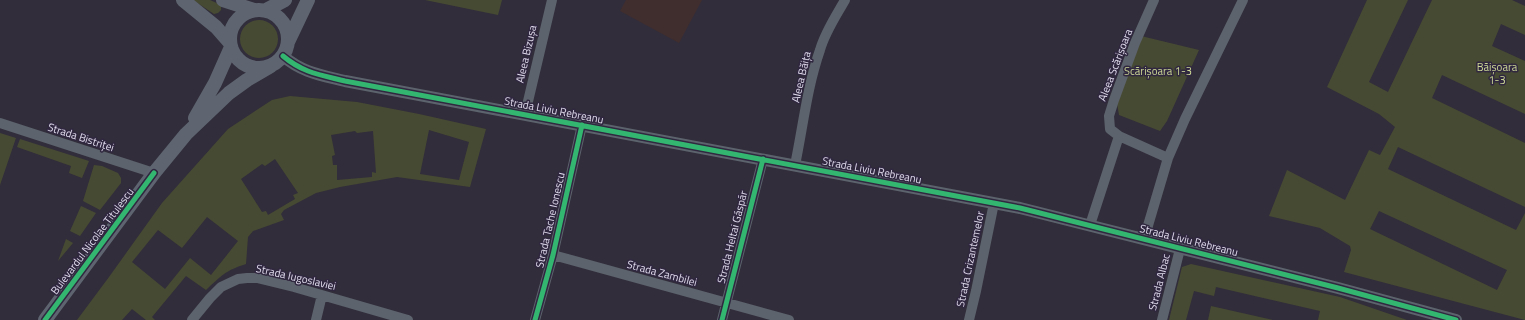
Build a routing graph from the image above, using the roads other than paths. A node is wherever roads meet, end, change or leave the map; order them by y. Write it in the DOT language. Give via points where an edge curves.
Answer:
graph roads {
  1 [pos="183,0"];
  2 [pos="223,0"];
  3 [pos="285,0"];
  4 [pos="308,0"];
  5 [pos="552,0"];
  6 [pos="845,0"];
  7 [pos="1154,0"];
  8 [pos="1243,0"];
  9 [pos="260,10"];
  10 [pos="288,42"];
  11 [pos="231,45"];
  12 [pos="283,56"];
  13 [pos="271,66"];
  14 [pos="525,114"];
  15 [pos="0,123"];
  16 [pos="582,125"];
  17 [pos="186,134"];
  18 [pos="1119,136"];
  19 [pos="1168,158"];
  20 [pos="763,159"];
  21 [pos="795,165"];
  22 [pos="154,173"];
  23 [pos="994,203"];
  24 [pos="1090,225"];
  25 [pos="1144,239"];
  26 [pos="1180,249"];
  27 [pos="553,255"];
  28 [pos="322,295"];
  29 [pos="726,303"];
  30 [pos="45,320"];
  31 [pos="192,320"];
  32 [pos="316,320"];
  33 [pos="408,320"];
  34 [pos="536,320"];
  35 [pos="722,320"];
  36 [pos="789,320"];
  37 [pos="969,320"];
  38 [pos="1162,320"];
  39 [pos="1456,320"];
  1 -- 11 [label="main road" via="216,27"];
  2 -- 9 [label="main road"];
  3 -- 9 [label="main road"];
  4 -- 10 [label="main road"];
  5 -- 14 [label="street, Aleea Bizușa"];
  6 -- 21 [label="street, Aleea Băița" via="820,48 812,75"];
  7 -- 18 [label="street, Aleea Scărișoara" via="1135,43 1109,116 1110,129"];
  8 -- 19 [label="street"];
  9 -- 10 [label="main road" via="276,15 285,24"];
  9 -- 11 [label="main road" via="247,13 237,20 232,30"];
  10 -- 12 [label="main road"];
  11 -- 13 [label="main road" via="238,59 248,66"];
  11 -- 17 [label="main road, Bulevardul Nicolae Titulescu" via="215,83"];
  12 -- 13 [label="main road"];
  12 -- 14 [label="street, Strada Liviu Rebreanu" via="292,64 311,73"];
  13 -- 17 [label="main road, Bulevardul Nicolae Titulescu" via="229,93"];
  14 -- 16 [label="street, Strada Liviu Rebreanu"];
  15 -- 22 [label="street, Strada Bistriței"];
  16 -- 20 [label="street, Strada Liviu Rebreanu"];
  16 -- 27 [label="street, Strada Tache Ionescu"];
  17 -- 22 [label="main road, Bulevardul Nicolae Titulescu"];
  18 -- 19 [label="street"];
  18 -- 24 [label="street"];
  19 -- 25 [label="street"];
  20 -- 21 [label="street, Strada Liviu Rebreanu"];
  20 -- 29 [label="street, Strada Heltai Gáspár"];
  21 -- 23 [label="street, Strada Liviu Rebreanu"];
  22 -- 30 [label="main road, Bulevardul Nicolae Titulescu"];
  23 -- 24 [label="street, Strada Liviu Rebreanu"];
  23 -- 37 [label="street, Strada Crizantemelor"];
  24 -- 25 [label="street, Strada Liviu Rebreanu"];
  25 -- 26 [label="street, Strada Liviu Rebreanu"];
  26 -- 38 [label="street, Strada Albac"];
  26 -- 39 [label="street, Strada Liviu Rebreanu"];
  27 -- 29 [label="street, Strada Zambilei"];
  27 -- 34 [label="street, Strada Tache Ionescu"];
  28 -- 31 [label="street, Strada Iugoslaviei" via="257,278 238,279 221,288"];
  28 -- 32 [label="street"];
  28 -- 33 [label="street, Strada Iugoslaviei"];
  29 -- 35 [label="street, Strada Heltai Gáspár"];
  29 -- 36 [label="street, Strada Zambilei"];
}
